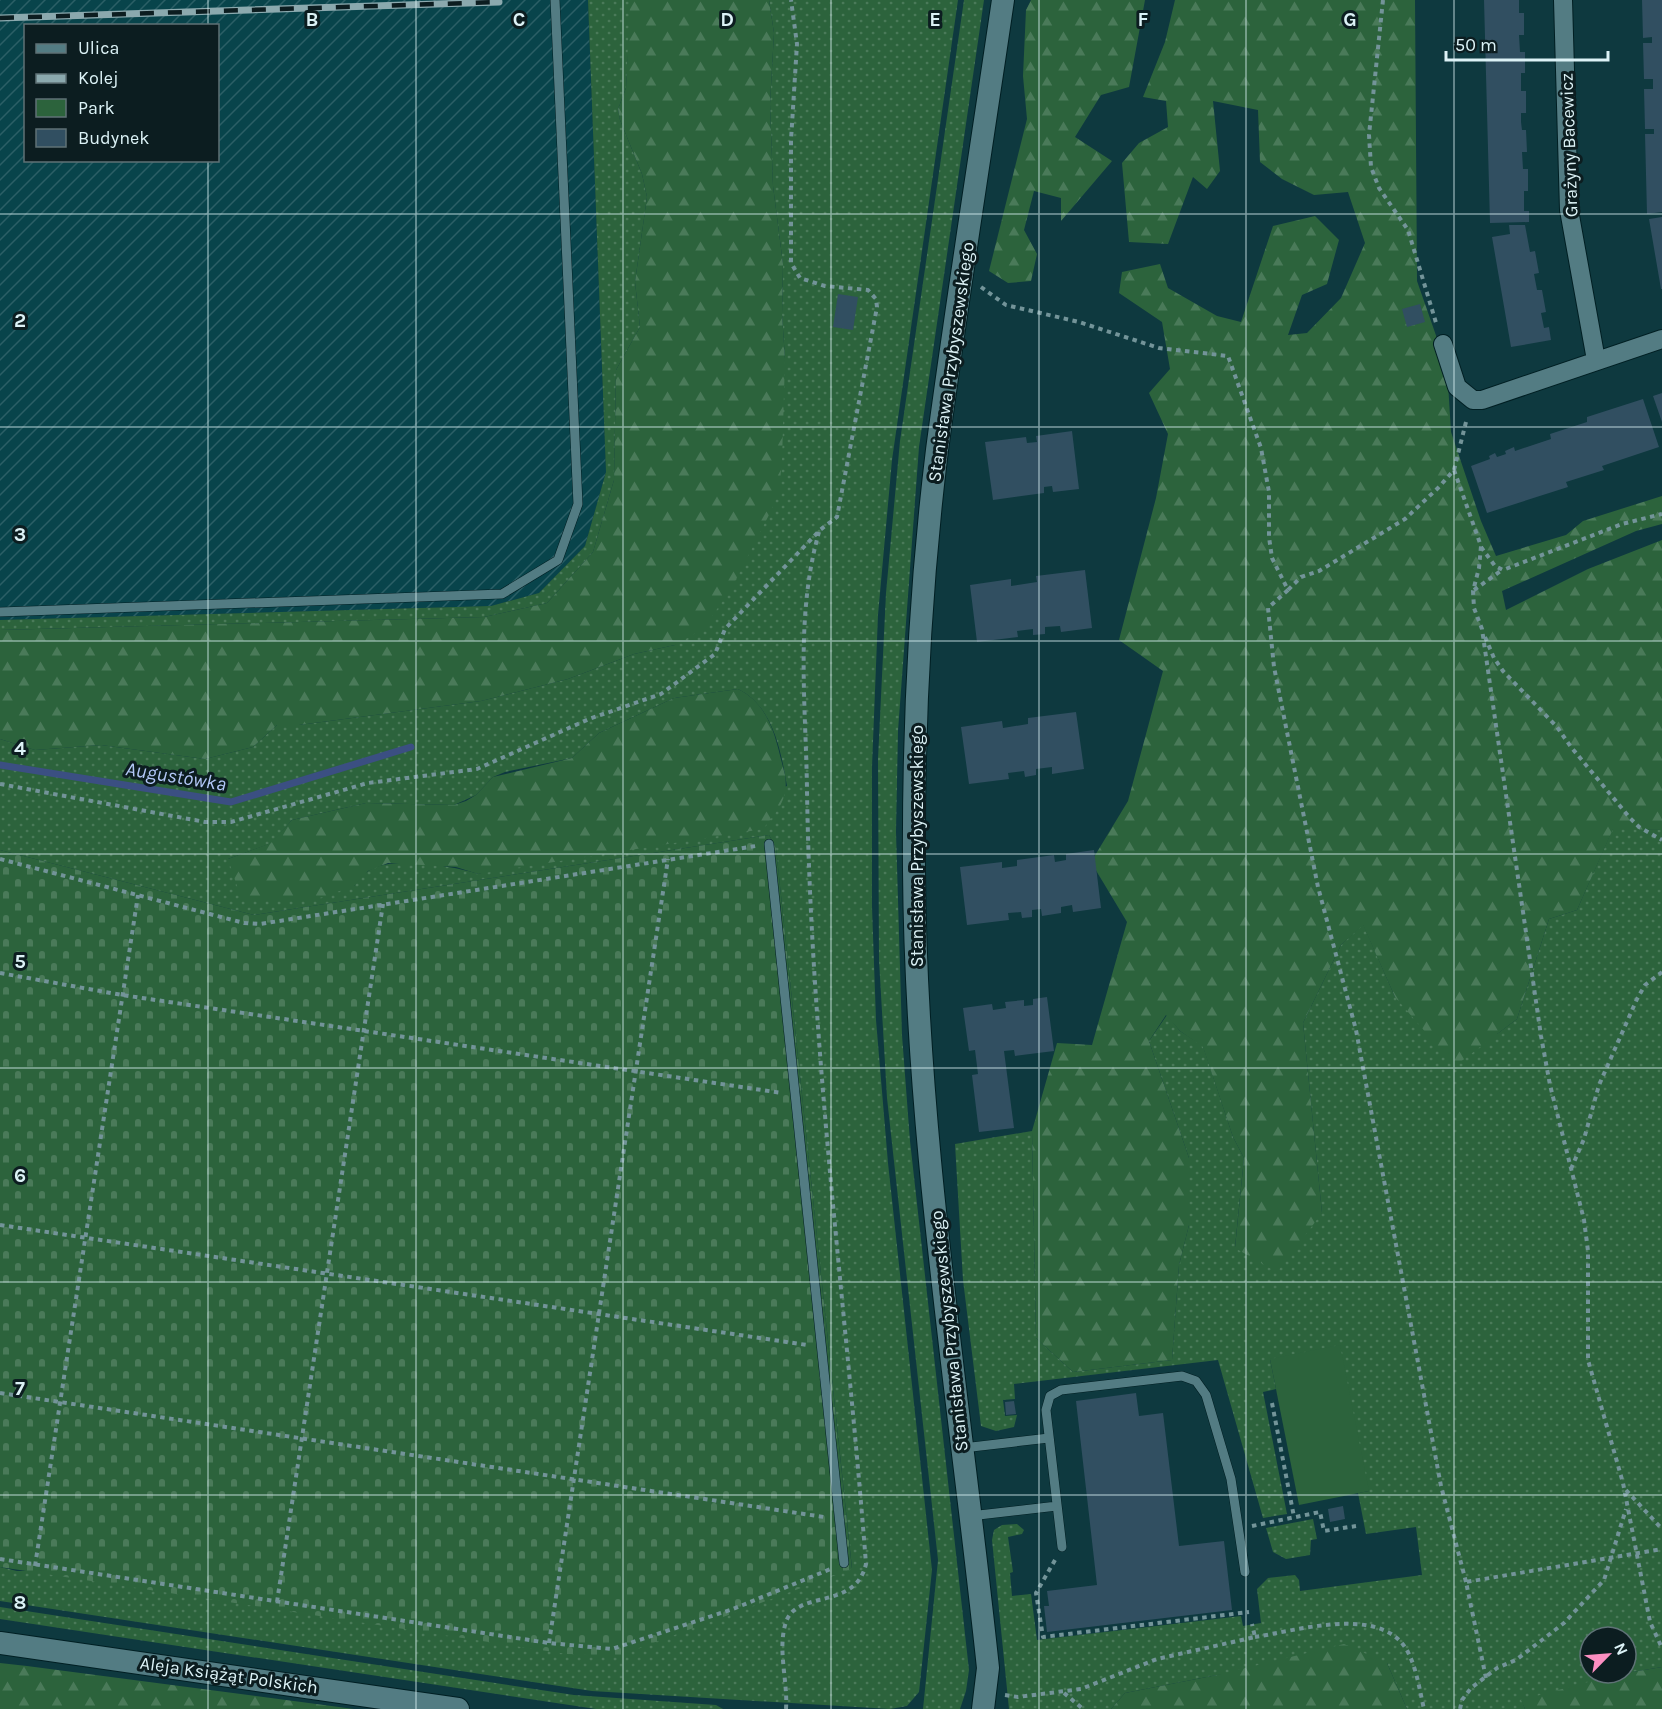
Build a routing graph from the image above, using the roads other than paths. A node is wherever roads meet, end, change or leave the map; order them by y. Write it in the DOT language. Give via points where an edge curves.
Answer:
graph roads {
  1 [pos="555,0"];
  2 [pos="1003,0"];
  3 [pos="1563,0"];
  4 [pos="1662,339"];
  5 [pos="1443,344"];
  6 [pos="1596,360"];
  7 [pos="0,612"];
  8 [pos="768,844"];
  9 [pos="1049,1438"];
  10 [pos="963,1448"];
  11 [pos="1057,1506"];
  12 [pos="970,1516"];
  13 [pos="1062,1547"];
  14 [pos="844,1563"];
  15 [pos="1245,1572"];
  16 [pos="0,1643"];
  17 [pos="987,1704"];
  18 [pos="458,1709"];
  1 -- 7 [label="lane" via="578,504 558,560 502,594"];
  2 -- 10 [label="street, Stanisława Przybyszewskiego" via="937,454 917,704 914,873 927,1121"];
  3 -- 6 [label="street, Grażyny Bacewicz" via="1569,210"];
  4 -- 6 [label="street"];
  5 -- 6 [label="street" via="1457,387 1473,400"];
  8 -- 14 [label="lane"];
  9 -- 10 [label="lane"];
  9 -- 11 [label="lane"];
  9 -- 15 [label="lane" via="1046,1404 1055,1392 1189,1377 1196,1381 1206,1395 1231,1479"];
  10 -- 12 [label="street, Stanisława Przybyszewskiego"];
  11 -- 12 [label="lane"];
  11 -- 13 [label="lane"];
  12 -- 17 [label="street, Stanisława Przybyszewskiego" via="988,1668"];
  16 -- 18 [label="street, Aleja Książąt Polskich"];
}
